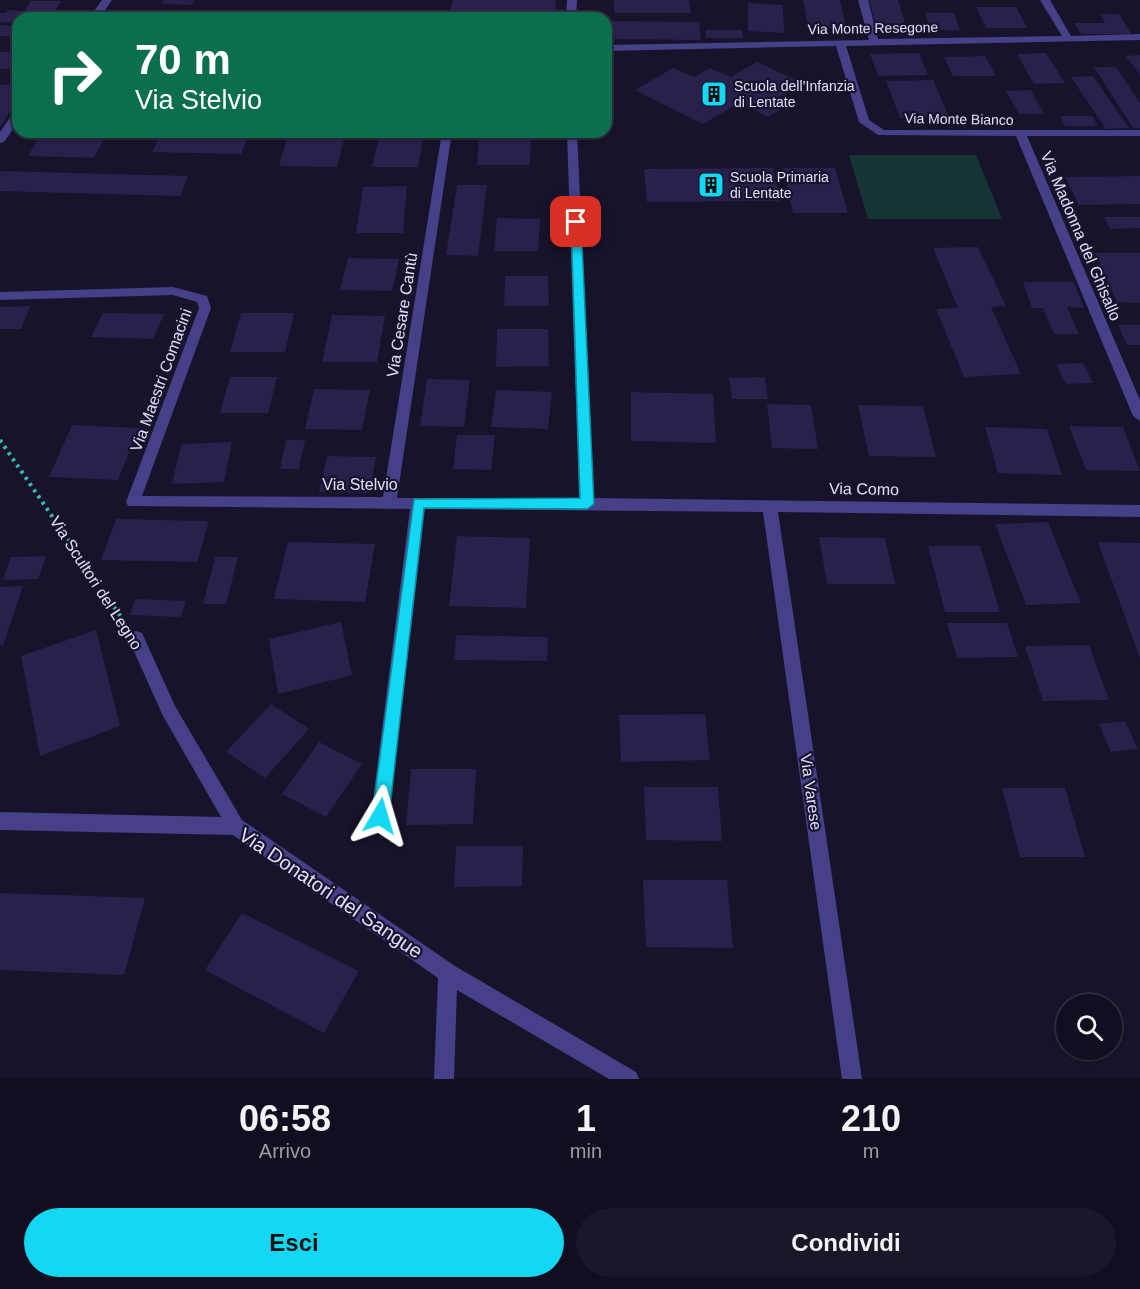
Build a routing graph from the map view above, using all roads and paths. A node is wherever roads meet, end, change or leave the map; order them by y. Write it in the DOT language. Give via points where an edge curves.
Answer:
graph roads {
  1 [pos="862,0"];
  2 [pos="1045,0"];
  3 [pos="1140,37"];
  4 [pos="1068,38"];
  5 [pos="874,41"];
  6 [pos="840,43"];
  7 [pos="612,48"];
  8 [pos="12,123"];
  9 [pos="1140,133"];
  10 [pos="1021,135"];
  11 [pos="446,138"];
  12 [pos="572,138"];
  13 [pos="0,140"];
  14 [pos="0,296"];
  15 [pos="1140,416"];
  16 [pos="0,440"];
  17 [pos="133,502"];
  18 [pos="389,503"];
  19 [pos="418,503"];
  20 [pos="587,504"];
  21 [pos="770,506"];
  22 [pos="1140,511"];
  23 [pos="136,638"];
  24 [pos="380,816"];
  25 [pos="0,821"];
  26 [pos="236,826"];
  27 [pos="448,973"];
  28 [pos="444,1079"];
  29 [pos="629,1079"];
  30 [pos="852,1079"];
  1 -- 5 [label="street"];
  2 -- 4 [label="street"];
  3 -- 4 [label="street, Via Monte Resegone"];
  4 -- 5 [label="street, Via Monte Resegone"];
  5 -- 6 [label="street, Via Monte Resegone"];
  6 -- 7 [label="street, Via Monte Resegone"];
  6 -- 10 [label="street, Via Monte Bianco" via="864,122 882,133"];
  8 -- 13 [label="street"];
  9 -- 10 [label="street, Via Monte Bianco"];
  10 -- 15 [label="street, Via Madonna del Ghisallo"];
  11 -- 18 [label="street, Via Cesare Cantù"];
  12 -- 20 [label="street"];
  14 -- 17 [label="street, Via Maestri Comacini" via="173,291 203,299 205,308"];
  16 -- 23 [label="path, Via Scultori del Legno"];
  17 -- 18 [label="street, Via Stelvio"];
  18 -- 19 [label="street, Via Stelvio"];
  19 -- 20 [label="street, Via Stelvio"];
  19 -- 24 [label="street"];
  20 -- 21 [label="street, Via Como"];
  21 -- 22 [label="street, Via Como"];
  21 -- 30 [label="street, Via Varese"];
  23 -- 26 [label="street, Via Scultori del Legno" via="169,711"];
  25 -- 26 [label="street, Via Donatori del Sangue"];
  26 -- 27 [label="street, Via Donatori del Sangue"];
  27 -- 28 [label="street"];
  27 -- 29 [label="street, Via Donatori del Sangue"];
}
